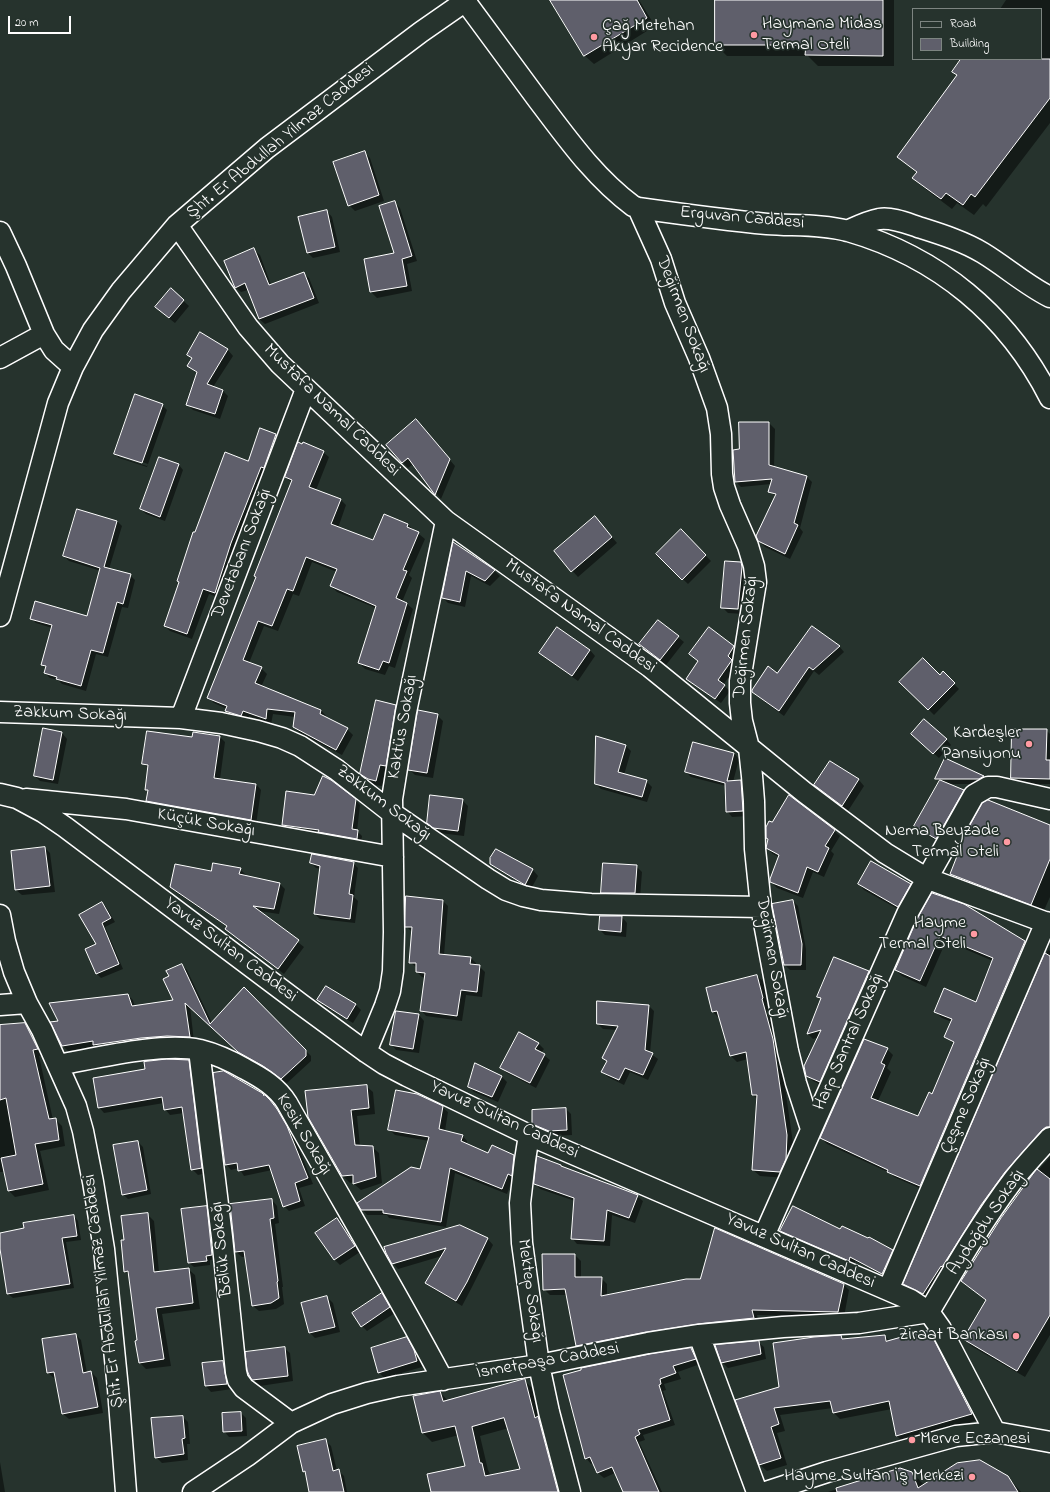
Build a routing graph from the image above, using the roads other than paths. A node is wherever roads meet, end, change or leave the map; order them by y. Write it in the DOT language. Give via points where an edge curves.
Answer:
graph roads {
  1 [pos="466,1"];
  2 [pos="638,208"];
  3 [pos="177,226"];
  4 [pos="848,231"];
  5 [pos="2,239"];
  6 [pos="1050,297"];
  7 [pos="44,334"];
  8 [pos="0,358"];
  9 [pos="73,367"];
  10 [pos="306,389"];
  11 [pos="1050,398"];
  12 [pos="446,521"];
  13 [pos="0,616"];
  14 [pos="0,712"];
  15 [pos="181,718"];
  16 [pos="749,748"];
  17 [pos="8,796"];
  18 [pos="1050,799"];
  19 [pos="392,813"];
  20 [pos="393,857"];
  21 [pos="926,878"];
  22 [pos="761,907"];
  23 [pos="0,915"];
  24 [pos="1048,923"];
  25 [pos="27,1003"];
  26 [pos="0,1006"];
  27 [pos="199,1050"];
  28 [pos="366,1052"];
  29 [pos="58,1065"];
  30 [pos="811,1129"];
  31 [pos="529,1135"];
  32 [pos="1050,1138"];
  33 [pos="764,1236"];
  34 [pos="888,1290"];
  35 [pos="929,1312"];
  36 [pos="699,1335"];
  37 [pos="539,1365"];
  38 [pos="443,1380"];
  39 [pos="291,1423"];
  40 [pos="995,1432"];
  41 [pos="1050,1442"];
  42 [pos="126,1492"];
  43 [pos="193,1492"];
  44 [pos="570,1492"];
  45 [pos="757,1492"];
  46 [pos="766,1492"];
  1 -- 2 [label="street, Erguvan Caddesi" via="588,166 620,196"];
  1 -- 3 [label="street, Şht. Er Abdullah Yilmaz Caddesi" via="267,148"];
  2 -- 4 [label="street, Erguvan Caddesi" via="712,219 815,226"];
  2 -- 16 [label="street, Değirmen Sokağı" via="661,259 675,303 713,395 720,422 724,487 754,566 756,582 740,681 742,721"];
  3 -- 9 [label="street, Şht. Er Abdullah Yilmaz Caddesi" via="121,291 93,330"];
  3 -- 10 [label="street, Mustafa Namal Caddesi" via="248,327"];
  4 -- 6 [label="street" via="879,219 901,221 967,244"];
  4 -- 11 [label="street, Erguvan Caddesi" via="885,244 918,260 948,278 981,304 1013,340 1039,377"];
  5 -- 7 [label="street"];
  7 -- 8 [label="street"];
  7 -- 9 [label="street" via="54,350"];
  9 -- 13 [label="street, Şht. Er Abdullah Yilmaz Caddesi" via="58,403"];
  10 -- 12 [label="street, Mustafa Namal Caddesi"];
  10 -- 15 [label="street, Devetabanı Sokağı"];
  12 -- 16 [label="street, Mustafa Namal Caddesi" via="650,667"];
  12 -- 19 [label="street, Kaktüs Sokağı" via="393,782"];
  14 -- 15 [label="street, Zakkum Sokağı"];
  15 -- 19 [label="street, Zakkum Sokağı" via="258,730 300,746 337,770"];
  16 -- 21 [label="street, Mustafa Namal Caddesi" via="885,853"];
  16 -- 22 [label="street, Değirmen Sokağı"];
  17 -- 20 [label="street, Küçük Sokağı" via="126,809"];
  17 -- 28 [label="street, Yavuz Sultan Caddesi" via="43,812 65,827"];
  18 -- 21 [label="street, Harp Santral Sokağı" via="997,787 981,790 966,806"];
  19 -- 20 [label="street, Kaktüs Sokağı"];
  19 -- 22 [label="street, Zakkum Sokağı" via="506,890 541,900 644,906"];
  20 -- 28 [label="street, Kaktüs Sokağı" via="393,971 386,1006"];
  21 -- 24 [label="street, Mustafa Namal Caddesi"];
  21 -- 30 [label="street, Harp Santral Sokağı" via="893,944"];
  22 -- 30 [label="street, Değirmen Sokağı" via="788,1051"];
  23 -- 25 [label="street, Şht. Er Abdullah Yilmaz Caddesi" via="14,972"];
  24 -- 34 [label="street, Çeşme Sokağı"];
  25 -- 26 [label="street"];
  25 -- 29 [label="street, Şht. Er Abdullah Yilmaz Caddesi"];
  27 -- 29 [label="street, Kesik Sokağı" via="149,1050"];
  27 -- 38 [label="street, Kesik Sokağı" via="215,1054 254,1074 280,1092 410,1317"];
  27 -- 39 [label="street, Bölük Sokağı" via="236,1372 244,1388"];
  28 -- 31 [label="street, Yavuz Sultan Caddesi" via="407,1076"];
  29 -- 42 [label="street, Şht. Er Abdullah Yilmaz Caddesi" via="76,1106 83,1131 104,1249"];
  30 -- 33 [label="street, Harp Santral Sokağı"];
  31 -- 33 [label="street, Yavuz Sultan Caddesi"];
  31 -- 37 [label="street, Mektep Sokağı" via="522,1182 520,1223"];
  32 -- 35 [label="street, Aydoğdu Sokağı" via="1014,1179 989,1214"];
  33 -- 34 [label="street, Yavuz Sultan Caddesi"];
  34 -- 35 [label="street, Yavuz Sultan Caddesi" via="911,1300"];
  35 -- 36 [label="street, İsmetpaşa Caddesi" via="859,1323"];
  35 -- 40 [label="street, Yavuz Sultan Caddesi" via="941,1329"];
  36 -- 37 [label="street, İsmetpaşa Caddesi"];
  36 -- 45 [label="street"];
  37 -- 38 [label="street, İsmetpaşa Caddesi"];
  37 -- 44 [label="street, Mektep Sokağı"];
  38 -- 39 [label="street, İsmetpaşa Caddesi" via="367,1393 332,1404"];
  39 -- 43 [label="street, İsmetpaşa Caddesi"];
  40 -- 41 [label="street"];
  40 -- 46 [label="street" via="956,1436"];
}
